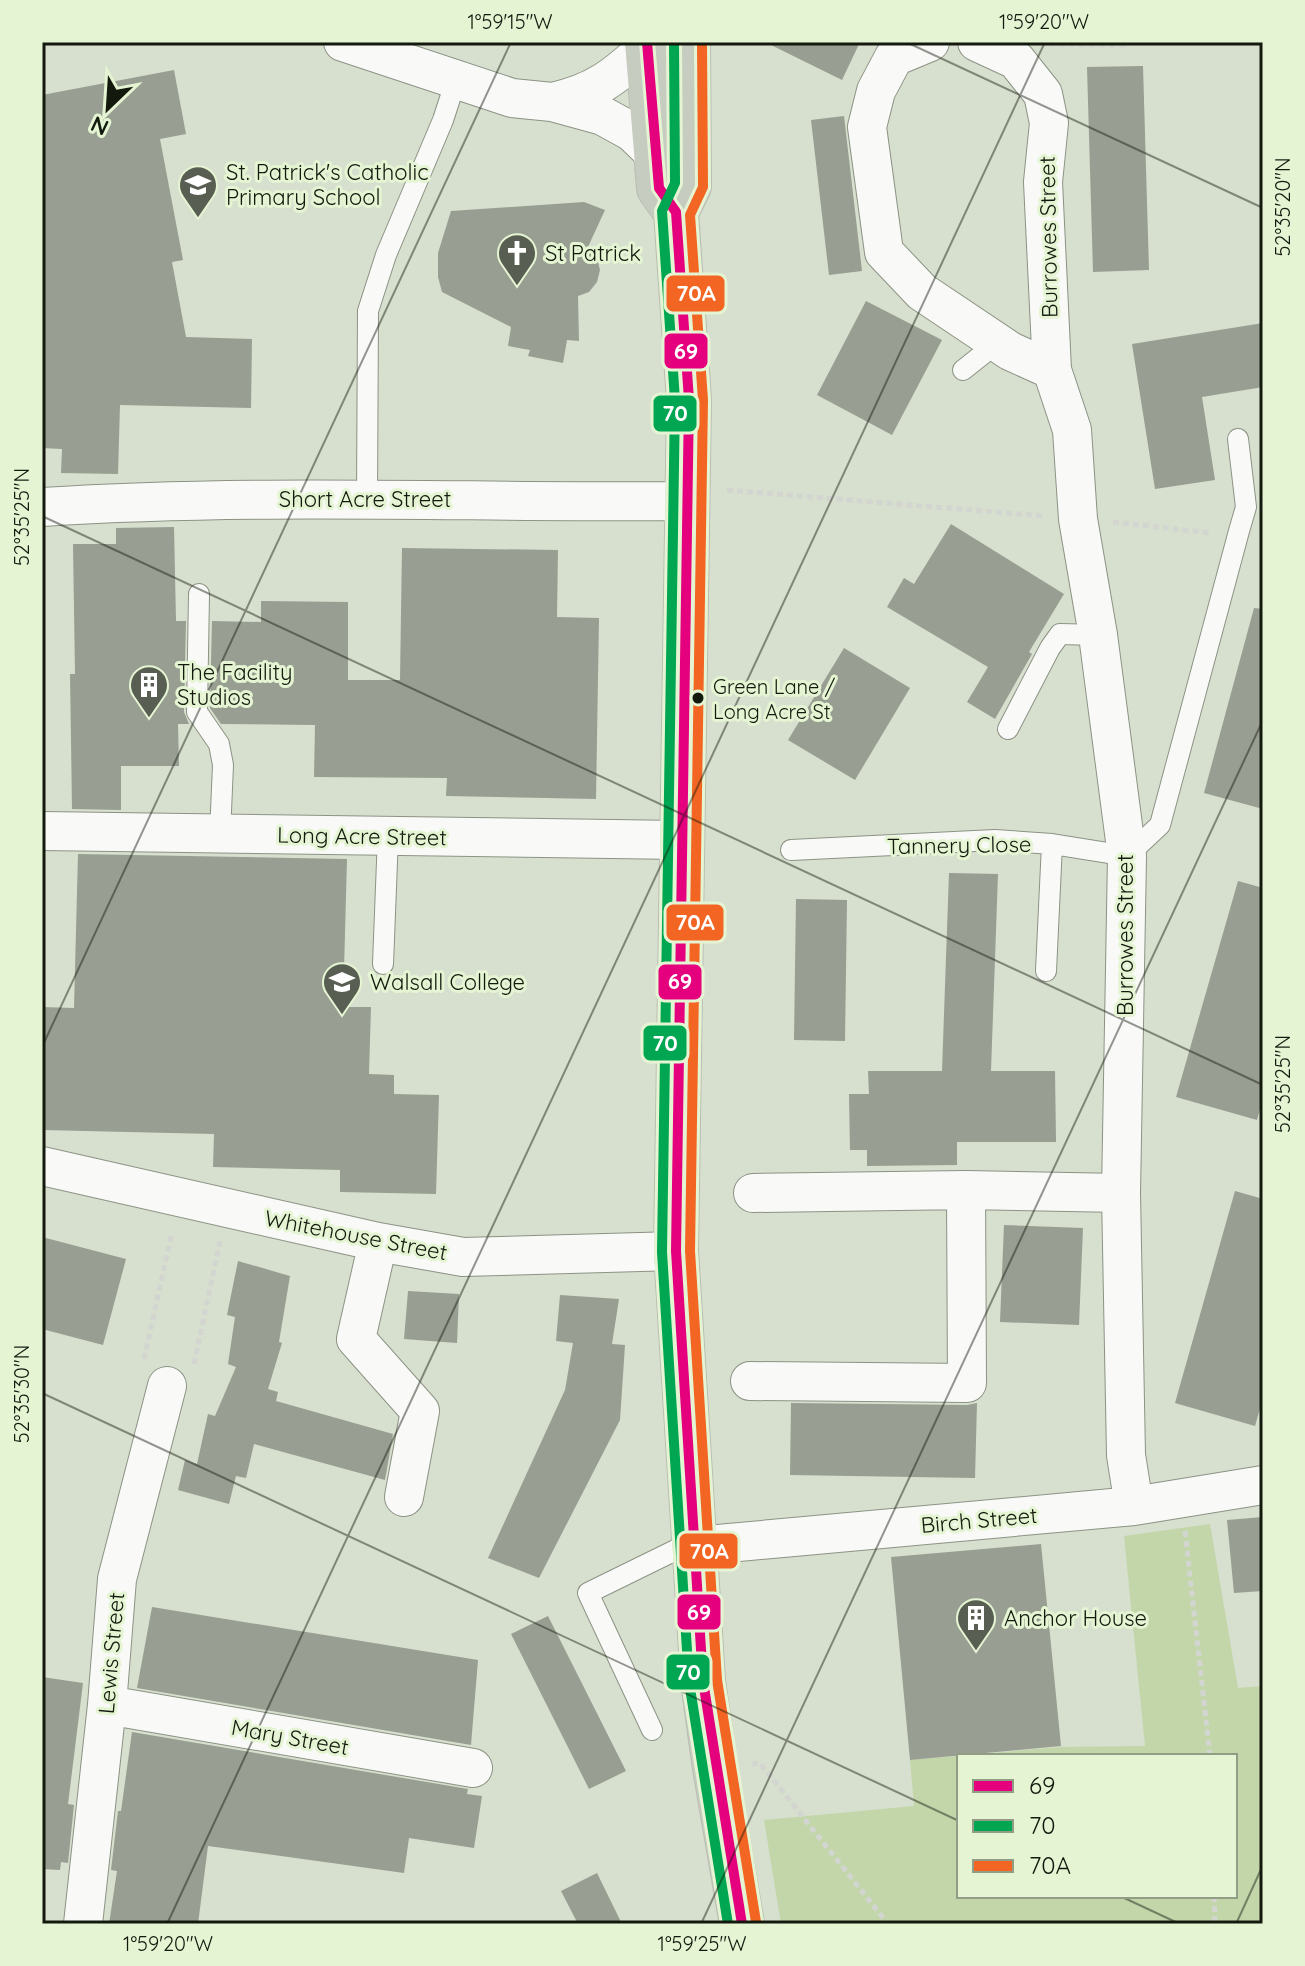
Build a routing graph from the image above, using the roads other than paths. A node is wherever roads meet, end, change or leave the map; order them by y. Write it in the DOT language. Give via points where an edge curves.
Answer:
graph roads {
  1 [pos="343,42"];
  2 [pos="930,42"];
  3 [pos="977,42"];
  4 [pos="661,44"];
  5 [pos="456,80"];
  6 [pos="552,102"];
  7 [pos="656,155"];
  8 [pos="676,212"];
  9 [pos="997,343"];
  10 [pos="963,370"];
  11 [pos="1052,370"];
  12 [pos="1238,439"];
  13 [pos="688,494"];
  14 [pos="367,499"];
  15 [pos="42,507"];
  16 [pos="199,594"];
  17 [pos="1098,635"];
  18 [pos="1008,729"];
  19 [pos="42,831"];
  20 [pos="220,834"];
  21 [pos="388,836"];
  22 [pos="681,840"];
  23 [pos="1052,844"];
  24 [pos="791,850"];
  25 [pos="1127,856"];
  26 [pos="383,964"];
  27 [pos="1046,971"];
  28 [pos="42,1166"];
  29 [pos="966,1190"];
  30 [pos="753,1193"];
  31 [pos="1121,1193"];
  32 [pos="378,1242"];
  33 [pos="676,1251"];
  34 [pos="750,1381"];
  35 [pos="167,1386"];
  36 [pos="1263,1485"];
  37 [pos="404,1497"];
  38 [pos="1134,1506"];
  39 [pos="694,1544"];
  40 [pos="107,1705"];
  41 [pos="652,1730"];
  42 [pos="473,1768"];
  43 [pos="83,1924"];
  44 [pos="742,1924"];
  1 -- 5 [label="street"];
  2 -- 9 [label="street" via="894,57 876,91 867,127 884,252 922,292"];
  3 -- 11 [label="street, Burrowes Street" via="1016,60 1043,94 1049,123 1043,182"];
  4 -- 6 [label="street" via="606,83"];
  4 -- 7 [label="highway"];
  4 -- 8 [label="highway" via="689,186"];
  5 -- 6 [label="street" via="512,98"];
  5 -- 14 [label="lane" via="368,311"];
  6 -- 7 [label="street" via="603,116 632,132"];
  7 -- 8 [label="highway" via="659,188"];
  8 -- 13 [label="highway" via="689,400"];
  9 -- 10 [label="lane"];
  9 -- 11 [label="street"];
  11 -- 17 [label="street, Burrowes Street" via="1072,430 1078,519"];
  12 -- 25 [label="lane" via="1246,507 1160,825"];
  13 -- 14 [label="street, Short Acre Street"];
  13 -- 22 [label="highway"];
  14 -- 15 [label="street, Short Acre Street"];
  16 -- 20 [label="lane" via="197,712 219,744 223,765"];
  17 -- 18 [label="lane" via="1060,634"];
  17 -- 25 [label="street, Burrowes Street"];
  19 -- 20 [label="street, Long Acre Street"];
  20 -- 21 [label="street, Long Acre Street"];
  21 -- 22 [label="street, Long Acre Street"];
  21 -- 26 [label="lane"];
  22 -- 33 [label="highway"];
  23 -- 24 [label="lane, Tannery Close" via="995,840"];
  23 -- 25 [label="lane, Tannery Close"];
  23 -- 27 [label="lane"];
  25 -- 31 [label="street, Burrowes Street"];
  28 -- 32 [label="street, Whitehouse Street"];
  29 -- 30 [label="street"];
  29 -- 31 [label="street"];
  29 -- 34 [label="street" via="967,1383"];
  31 -- 38 [label="street, Burrowes Street" via="1126,1455"];
  32 -- 33 [label="street, Whitehouse Street" via="463,1257"];
  32 -- 37 [label="street" via="356,1339 420,1411"];
  33 -- 39 [label="highway"];
  35 -- 40 [label="street, Lewis Street" via="117,1579"];
  36 -- 38 [label="street, Birch Street"];
  38 -- 39 [label="street, Birch Street"];
  39 -- 41 [label="lane" via="588,1593"];
  39 -- 44 [label="highway" via="703,1681"];
  40 -- 42 [label="street, Mary Street"];
  40 -- 43 [label="street, Lewis Street"];
}
